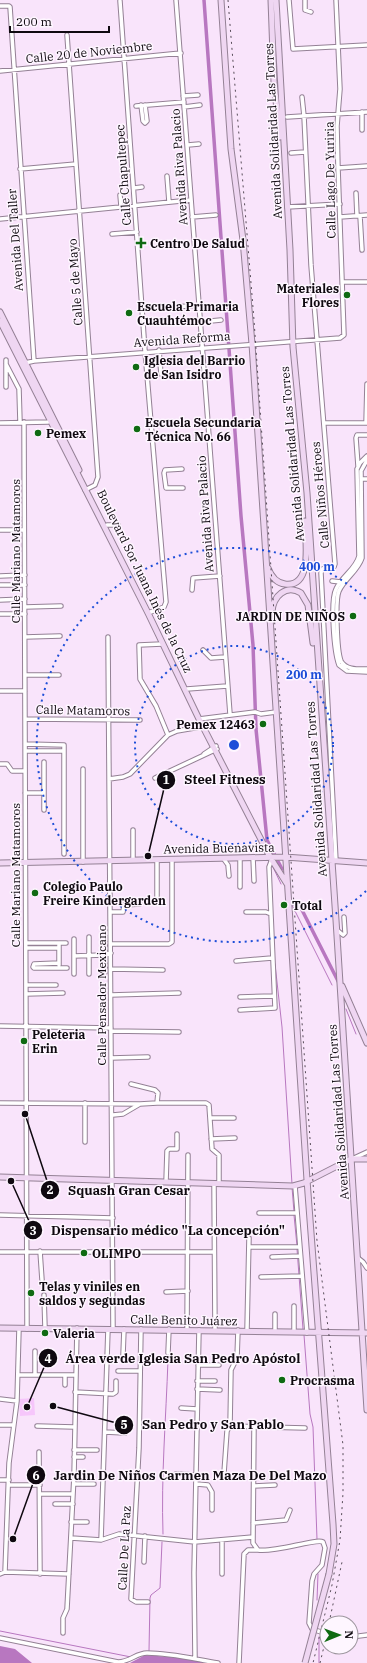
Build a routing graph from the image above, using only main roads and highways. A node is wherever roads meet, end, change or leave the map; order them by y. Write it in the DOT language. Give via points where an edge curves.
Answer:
graph roads {
  1 [pos="222,0"];
  2 [pos="271,0"];
  3 [pos="276,0"];
  4 [pos="284,152"];
  5 [pos="233,170"];
  6 [pos="0,314"];
  7 [pos="0,321"];
  8 [pos="24,364"];
  9 [pos="87,489"];
  10 [pos="307,493"];
  11 [pos="266,561"];
  12 [pos="149,612"];
  13 [pos="272,651"];
  14 [pos="317,655"];
  15 [pos="200,719"];
  16 [pos="273,857"];
  17 [pos="285,857"];
  18 [pos="334,861"];
  19 [pos="0,863"];
  20 [pos="367,863"];
  21 [pos="289,887"];
  22 [pos="340,981"];
  23 [pos="367,1043"];
  24 [pos="365,1156"];
  25 [pos="351,1159"];
  26 [pos="0,1177"];
  27 [pos="307,1180"];
  28 [pos="0,1328"];
  29 [pos="318,1333"];
  30 [pos="365,1333"];
  31 [pos="367,1410"];
  32 [pos="305,1663"];
  1 -- 5 [label="main road"];
  1 -- 5 [label="main road"];
  2 -- 4 [label="main road" via="275,94"];
  3 -- 4 [label="main road, Avenida Solidaridad Las Torres"];
  4 -- 10 [label="main road, Avenida Solidaridad Las Torres" via="293,340"];
  5 -- 11 [label="main road" via="243,240 252,344"];
  6 -- 8 [label="main road, Boulevard Sor Juana Inés de la Cruz"];
  7 -- 8 [label="main road, Boulevard Sor Juana Inés de la Cruz"];
  8 -- 9 [label="main road, Boulevard Sor Juana Inés de la Cruz"];
  9 -- 12 [label="main road, Boulevard Sor Juana Inés de la Cruz"];
  9 -- 12 [label="main road, Boulevard Sor Juana Inés de la Cruz"];
  10 -- 11 [label="main road" via="306,565 303,576 292,584 278,582 271,574"];
  10 -- 14 [label="main road, Avenida Solidaridad Las Torres"];
  11 -- 13 [label="main road"];
  12 -- 15 [label="main road, Boulevard Sor Juana Inés de la Cruz"];
  12 -- 15 [label="main road, Boulevard Sor Juana Inés de la Cruz" via="162,644"];
  13 -- 14 [label="main road" via="273,602 280,593 293,589 307,600"];
  13 -- 17 [label="main road"];
  14 -- 18 [label="main road, Avenida Solidaridad Las Torres"];
  15 -- 16 [label="main road, Boulevard Sor Juana Inés de la Cruz"];
  16 -- 17 [label="main road, Avenida Buenavista"];
  16 -- 19 [label="main road, Avenida Buenavista"];
  16 -- 21 [label="main road, Boulevard Sor Juana Inés de la Cruz"];
  17 -- 18 [label="main road, Avenida Buenavista"];
  17 -- 21 [label="main road"];
  18 -- 20 [label="main road, Avenida Buenavista"];
  18 -- 22 [label="main road, Avenida Solidaridad Las Torres"];
  21 -- 27 [label="main road"];
  22 -- 23 [label="main road"];
  22 -- 25 [label="main road, Avenida Solidaridad Las Torres"];
  24 -- 25 [label="main road"];
  25 -- 27 [label="main road"];
  25 -- 30 [label="main road, Avenida Solidaridad Las Torres"];
  26 -- 27 [label="main road" via="293,1186"];
  27 -- 29 [label="main road"];
  28 -- 29 [label="main road, Calle Benito Juárez"];
  29 -- 30 [label="main road, Calle Benito Juárez"];
  29 -- 32 [label="main road, bridge" via="334,1544 330,1574"];
  30 -- 31 [label="main road, Avenida Solidaridad Las Torres"];
}
